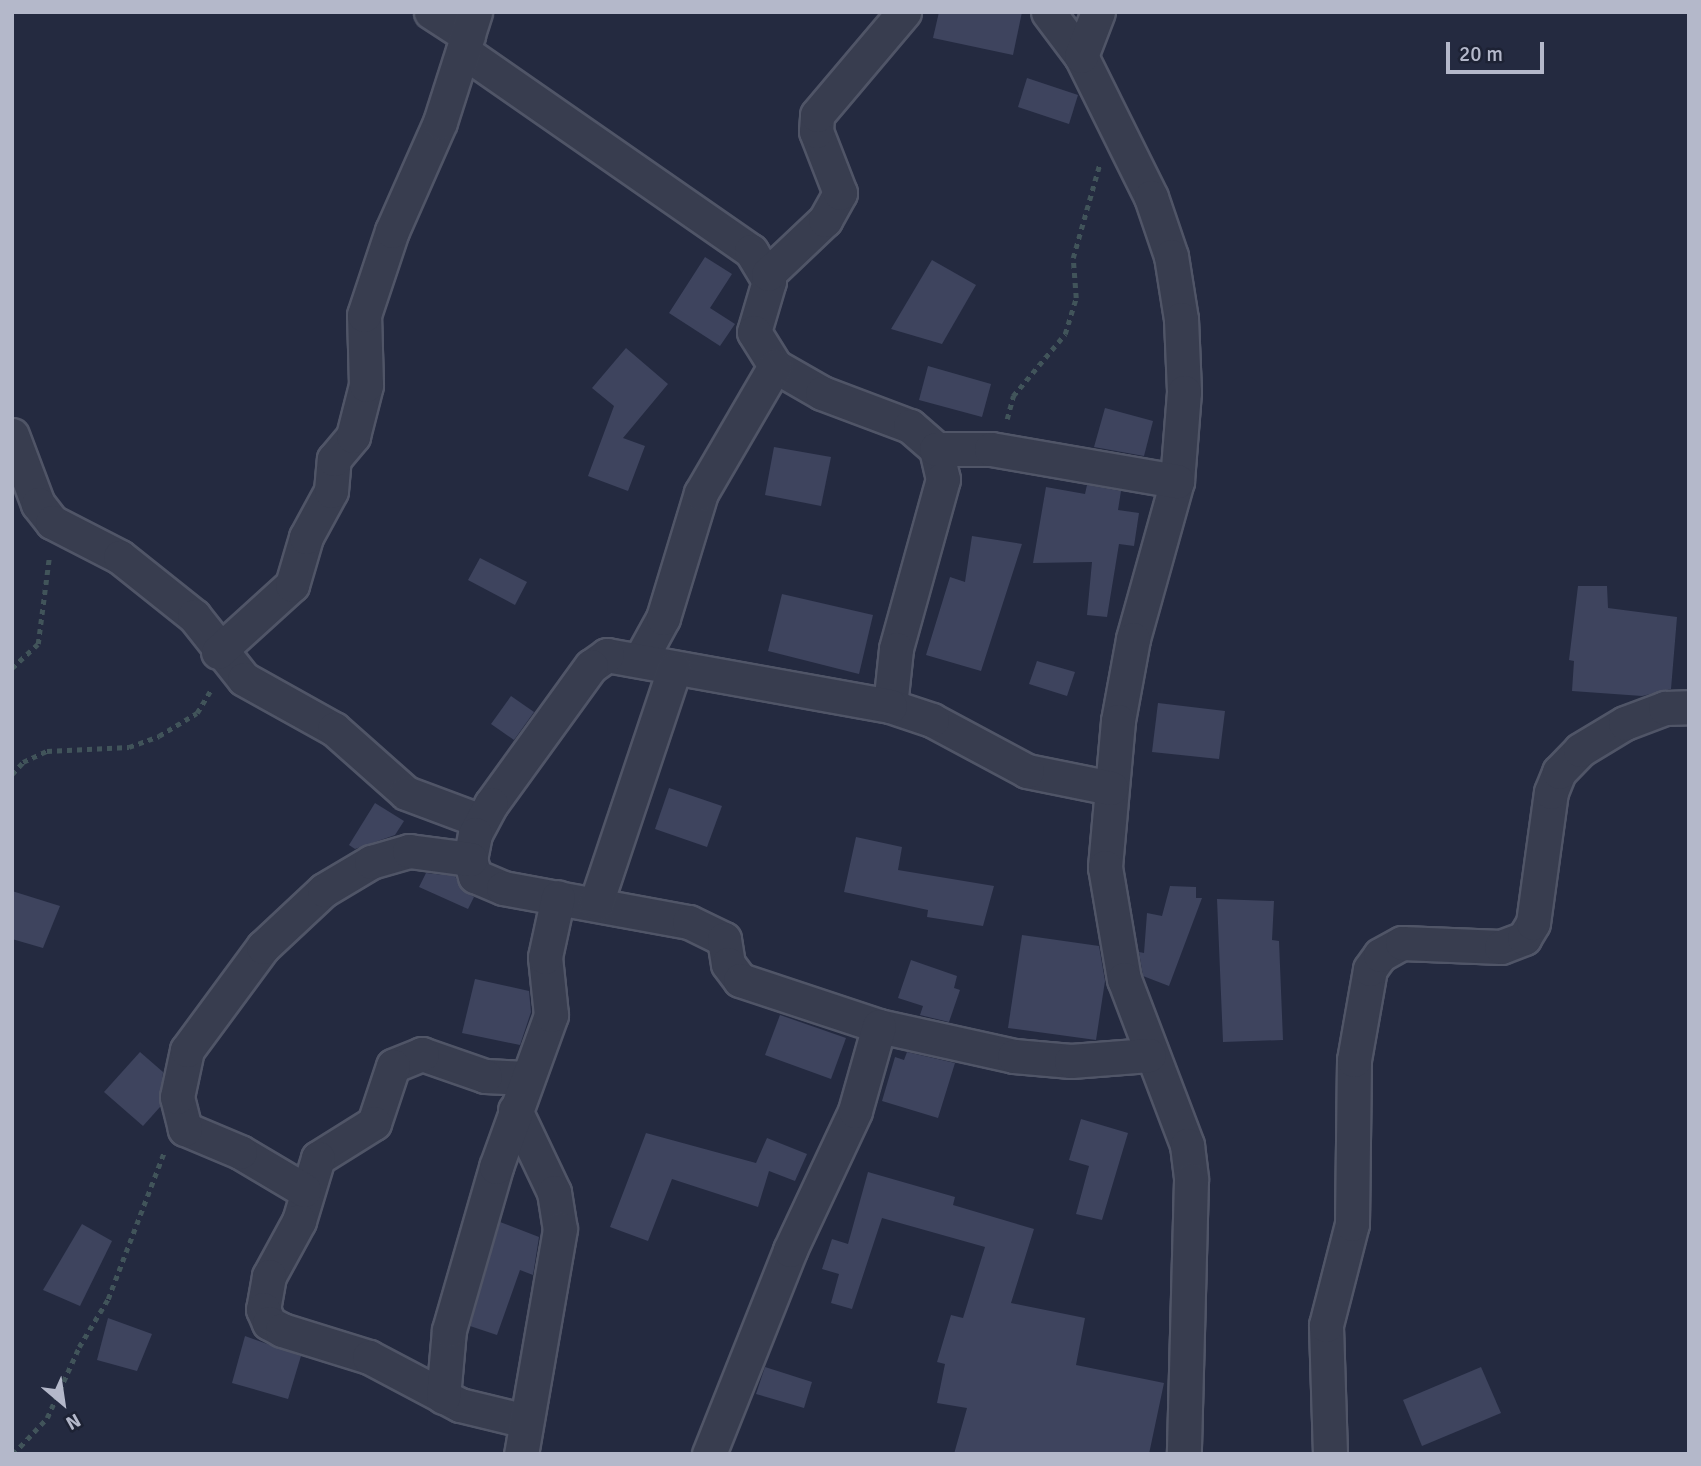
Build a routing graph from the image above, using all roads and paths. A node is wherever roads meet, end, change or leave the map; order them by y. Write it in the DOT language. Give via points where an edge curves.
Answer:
graph roads {
  1 [pos="431,12"];
  2 [pos="904,12"];
  3 [pos="1048,12"];
  4 [pos="1098,12"];
  5 [pos="468,33"];
  6 [pos="1081,56"];
  7 [pos="1113,119"];
  8 [pos="768,274"];
  9 [pos="775,366"];
  10 [pos="12,435"];
  11 [pos="936,449"];
  12 [pos="1003,451"];
  13 [pos="1177,481"];
  14 [pos="52,522"];
  15 [pos="222,657"];
  16 [pos="640,660"];
  17 [pos="12,668"];
  18 [pos="674,670"];
  19 [pos="890,706"];
  20 [pos="1689,707"];
  21 [pos="12,774"];
  22 [pos="1111,788"];
  23 [pos="481,821"];
  24 [pos="470,859"];
  25 [pos="558,897"];
  26 [pos="596,903"];
  27 [pos="879,1026"];
  28 [pos="1149,1055"];
  29 [pos="526,1077"];
  30 [pos="516,1110"];
  31 [pos="180,1120"];
  32 [pos="304,1190"];
  33 [pos="443,1397"];
  34 [pos="526,1421"];
  35 [pos="13,1454"];
  36 [pos="521,1454"];
  37 [pos="709,1454"];
  38 [pos="1184,1454"];
  39 [pos="1330,1454"];
  1 -- 5 [label="street"];
  2 -- 8 [label="street" via="817,115 816,131 840,193 825,220"];
  3 -- 6 [label="street"];
  4 -- 6 [label="street"];
  5 -- 8 [label="street" via="751,251"];
  5 -- 15 [label="street" via="364,315 366,385 355,429 334,459 331,491 306,537 297,576"];
  6 -- 7 [label="street"];
  7 -- 12 [label="path" via="1073,258 1074,309 1058,349 1013,396"];
  7 -- 13 [label="street" via="1151,197 1171,256 1181,318 1184,392"];
  8 -- 9 [label="street" via="754,332"];
  9 -- 11 [label="street" via="822,393 910,426"];
  9 -- 16 [label="street" via="701,493 663,618"];
  10 -- 14 [label="street" via="38,504"];
  11 -- 12 [label="street"];
  11 -- 19 [label="street" via="943,479 896,649"];
  12 -- 13 [label="street"];
  13 -- 22 [label="street" via="1133,639"];
  14 -- 15 [label="street" via="120,557 194,616"];
  14 -- 17 [label="path" via="40,635 33,651"];
  15 -- 21 [label="path" via="197,713 159,736 129,747 47,751 23,762"];
  15 -- 23 [label="street" via="265,693 354,743 407,793"];
  16 -- 18 [label="street"];
  16 -- 23 [label="street" via="607,654 595,660"];
  18 -- 19 [label="street"];
  18 -- 26 [label="street"];
  19 -- 22 [label="street" via="932,720 1027,771"];
  20 -- 39 [label="street" via="1665,708 1625,723 1580,750 1559,772 1551,792 1534,923 1524,938 1501,947 1402,943 1381,955 1370,969 1354,1060 1352,1224 1326,1325"];
  22 -- 28 [label="street" via="1105,867 1111,920"];
  23 -- 24 [label="street"];
  24 -- 25 [label="street" via="475,876 485,883"];
  24 -- 31 [label="street" via="422,851 387,856 324,890 294,913 231,984 193,1038 180,1068"];
  25 -- 26 [label="street"];
  25 -- 29 [label="street" via="544,977 553,1003"];
  26 -- 27 [label="street" via="689,922 724,939 728,964 740,980"];
  27 -- 28 [label="street" via="1014,1056 1072,1060"];
  27 -- 37 [label="street" via="855,1111 790,1250"];
  28 -- 38 [label="street" via="1180,1120 1191,1180"];
  29 -- 30 [label="street"];
  29 -- 32 [label="street" via="485,1076 422,1054 402,1059 387,1076 374,1123 322,1154"];
  30 -- 33 [label="street" via="449,1330"];
  30 -- 34 [label="street" via="554,1192 559,1229"];
  31 -- 32 [label="street" via="190,1133 240,1152"];
  31 -- 35 [label="path" via="108,1299 79,1347 47,1418"];
  32 -- 33 [label="street" via="299,1222 263,1300 269,1323 369,1357"];
  33 -- 34 [label="street"];
  34 -- 36 [label="street"];
}
